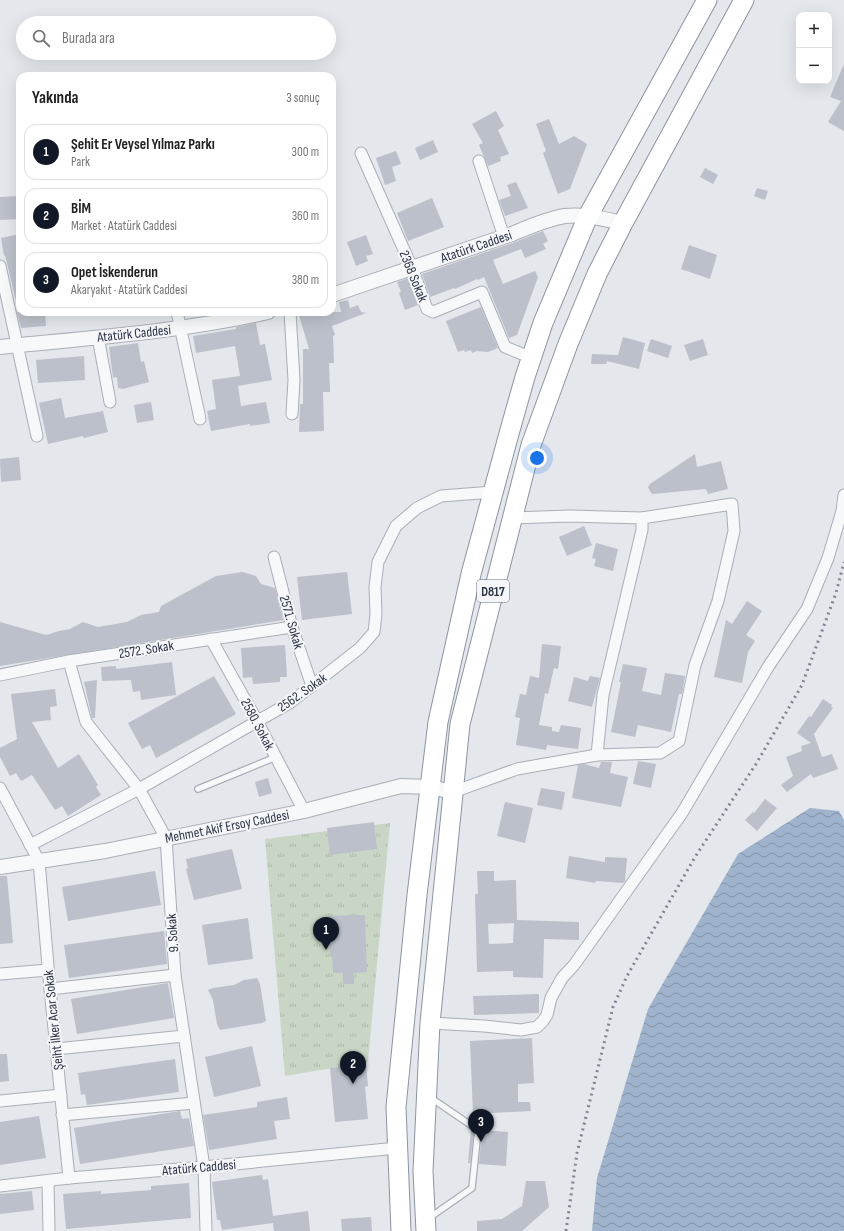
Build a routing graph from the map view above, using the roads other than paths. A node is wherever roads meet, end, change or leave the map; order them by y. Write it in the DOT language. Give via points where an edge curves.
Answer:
graph roads {
  1 [pos="706,0"];
  2 [pos="744,0"];
  3 [pos="361,153"];
  4 [pos="479,161"];
  5 [pos="588,216"];
  6 [pos="623,223"];
  7 [pos="504,237"];
  8 [pos="0,266"];
  9 [pos="412,268"];
  10 [pos="336,294"];
  11 [pos="178,316"];
  12 [pos="250,316"];
  13 [pos="290,316"];
  14 [pos="179,328"];
  15 [pos="98,337"];
  16 [pos="16,345"];
  17 [pos="0,347"];
  18 [pos="532,358"];
  19 [pos="110,402"];
  20 [pos="292,414"];
  21 [pos="200,419"];
  22 [pos="37,436"];
  23 [pos="493,492"];
  24 [pos="844,495"];
  25 [pos="512,518"];
  26 [pos="642,518"];
  27 [pos="274,557"];
  28 [pos="292,627"];
  29 [pos="211,639"];
  30 [pos="69,661"];
  31 [pos="0,675"];
  32 [pos="312,686"];
  33 [pos="257,721"];
  34 [pos="597,755"];
  35 [pos="276,757"];
  36 [pos="430,787"];
  37 [pos="0,788"];
  38 [pos="139,788"];
  39 [pos="198,789"];
  40 [pos="453,792"];
  41 [pos="304,810"];
  42 [pos="166,838"];
  43 [pos="30,845"];
  44 [pos="39,861"];
  45 [pos="0,867"];
  46 [pos="48,970"];
  47 [pos="0,974"];
  48 [pos="175,975"];
  49 [pos="50,989"];
  50 [pos="430,1023"];
  51 [pos="184,1036"];
  52 [pos="56,1049"];
  53 [pos="61,1095"];
  54 [pos="426,1095"];
  55 [pos="0,1101"];
  56 [pos="194,1103"];
  57 [pos="62,1115"];
  58 [pos="397,1148"];
  59 [pos="204,1167"];
  60 [pos="69,1178"];
  61 [pos="48,1181"];
  62 [pos="0,1186"];
  63 [pos="426,1226"];
  64 [pos="49,1231"];
  65 [pos="206,1231"];
  66 [pos="401,1231"];
  1 -- 5 [label="highway, D817"];
  2 -- 6 [label="highway, D817"];
  3 -- 9 [label="street, 2368 Sokak"];
  4 -- 7 [label="street"];
  5 -- 6 [label="street, Atatürk Caddesi"];
  5 -- 7 [label="street, Atatürk Caddesi" via="564,216"];
  5 -- 18 [label="highway, D817" via="543,324"];
  6 -- 25 [label="highway, D817" via="597,274 568,344 531,444"];
  7 -- 9 [label="street, Atatürk Caddesi"];
  8 -- 16 [label="street"];
  9 -- 10 [label="street, Atatürk Caddesi"];
  9 -- 18 [label="street, 2368 Sokak" via="427,309 433,312 482,292 505,347"];
  11 -- 14 [label="street"];
  12 -- 14 [label="street, Atatürk Caddesi"];
  13 -- 20 [label="street" via="294,380"];
  14 -- 15 [label="street, Atatürk Caddesi"];
  14 -- 21 [label="street"];
  15 -- 16 [label="street, Atatürk Caddesi"];
  15 -- 19 [label="street"];
  16 -- 17 [label="street, Atatürk Caddesi"];
  16 -- 22 [label="street"];
  18 -- 23 [label="highway, D817"];
  23 -- 32 [label="street, 2562. Sokak" via="441,496 417,508 396,526 378,562 374,632 360,648"];
  23 -- 36 [label="highway, D817" via="471,574 438,722"];
  24 -- 50 [label="street" via="828,558 807,609 768,667 682,813 574,965 562,978 543,1021 537,1027 521,1030"];
  25 -- 26 [label="street"];
  25 -- 40 [label="highway, D817" via="460,724"];
  26 -- 34 [label="street" via="642,530 603,695"];
  26 -- 34 [label="street" via="732,504 734,531 718,601 695,665 679,741 660,753"];
  27 -- 28 [label="street, 2571. Sokak"];
  28 -- 29 [label="street, 2572. Sokak"];
  28 -- 32 [label="street, 2571. Sokak"];
  29 -- 30 [label="street, 2572. Sokak"];
  29 -- 33 [label="street, 2580. Sokak"];
  30 -- 31 [label="street, 2572. Sokak"];
  30 -- 38 [label="street, 9. Sokak" via="86,722"];
  32 -- 33 [label="street, 2562. Sokak" via="291,702"];
  33 -- 35 [label="street, 2580. Sokak"];
  33 -- 38 [label="street, 2562. Sokak"];
  34 -- 40 [label="street" via="517,769"];
  35 -- 39 [label="lane"];
  35 -- 41 [label="street, 2580. Sokak"];
  36 -- 40 [label="street, Mehmet Akif Ersoy Caddesi"];
  36 -- 41 [label="street, Mehmet Akif Ersoy Caddesi" via="401,786"];
  36 -- 58 [label="highway, D817" via="396,1107"];
  37 -- 43 [label="street"];
  38 -- 42 [label="street, 9. Sokak"];
  38 -- 43 [label="street, 2562. Sokak"];
  40 -- 50 [label="highway, D817"];
  41 -- 42 [label="street, Mehmet Akif Ersoy Caddesi"];
  42 -- 44 [label="street, Mehmet Akif Ersoy Caddesi"];
  42 -- 48 [label="street, 9. Sokak"];
  43 -- 44 [label="street"];
  44 -- 45 [label="street, Mehmet Akif Ersoy Caddesi"];
  44 -- 46 [label="street, Şeiht İlker Acar Sokak"];
  46 -- 47 [label="street"];
  46 -- 49 [label="street, Şeiht İlker Acar Sokak"];
  48 -- 49 [label="street"];
  48 -- 51 [label="street, 9. Sokak"];
  49 -- 52 [label="street, Şeiht İlker Acar Sokak"];
  50 -- 54 [label="highway, D817"];
  51 -- 52 [label="street"];
  51 -- 56 [label="street, 9. Sokak"];
  52 -- 53 [label="street, Şeiht İlker Acar Sokak"];
  53 -- 55 [label="street"];
  53 -- 57 [label="street, Şeiht İlker Acar Sokak"];
  54 -- 63 [label="highway, D817" via="423,1171"];
  54 -- 63 [label="lane" via="478,1130 472,1188"];
  56 -- 57 [label="street"];
  56 -- 59 [label="street, 9. Sokak"];
  57 -- 60 [label="street, Şeiht İlker Acar Sokak"];
  58 -- 59 [label="street, Atatürk Caddesi"];
  58 -- 66 [label="highway, D817"];
  59 -- 60 [label="street, Atatürk Caddesi"];
  59 -- 65 [label="street, 9. Sokak"];
  60 -- 61 [label="street, Atatürk Caddesi"];
  61 -- 62 [label="street, Atatürk Caddesi"];
  61 -- 64 [label="street"];
}
